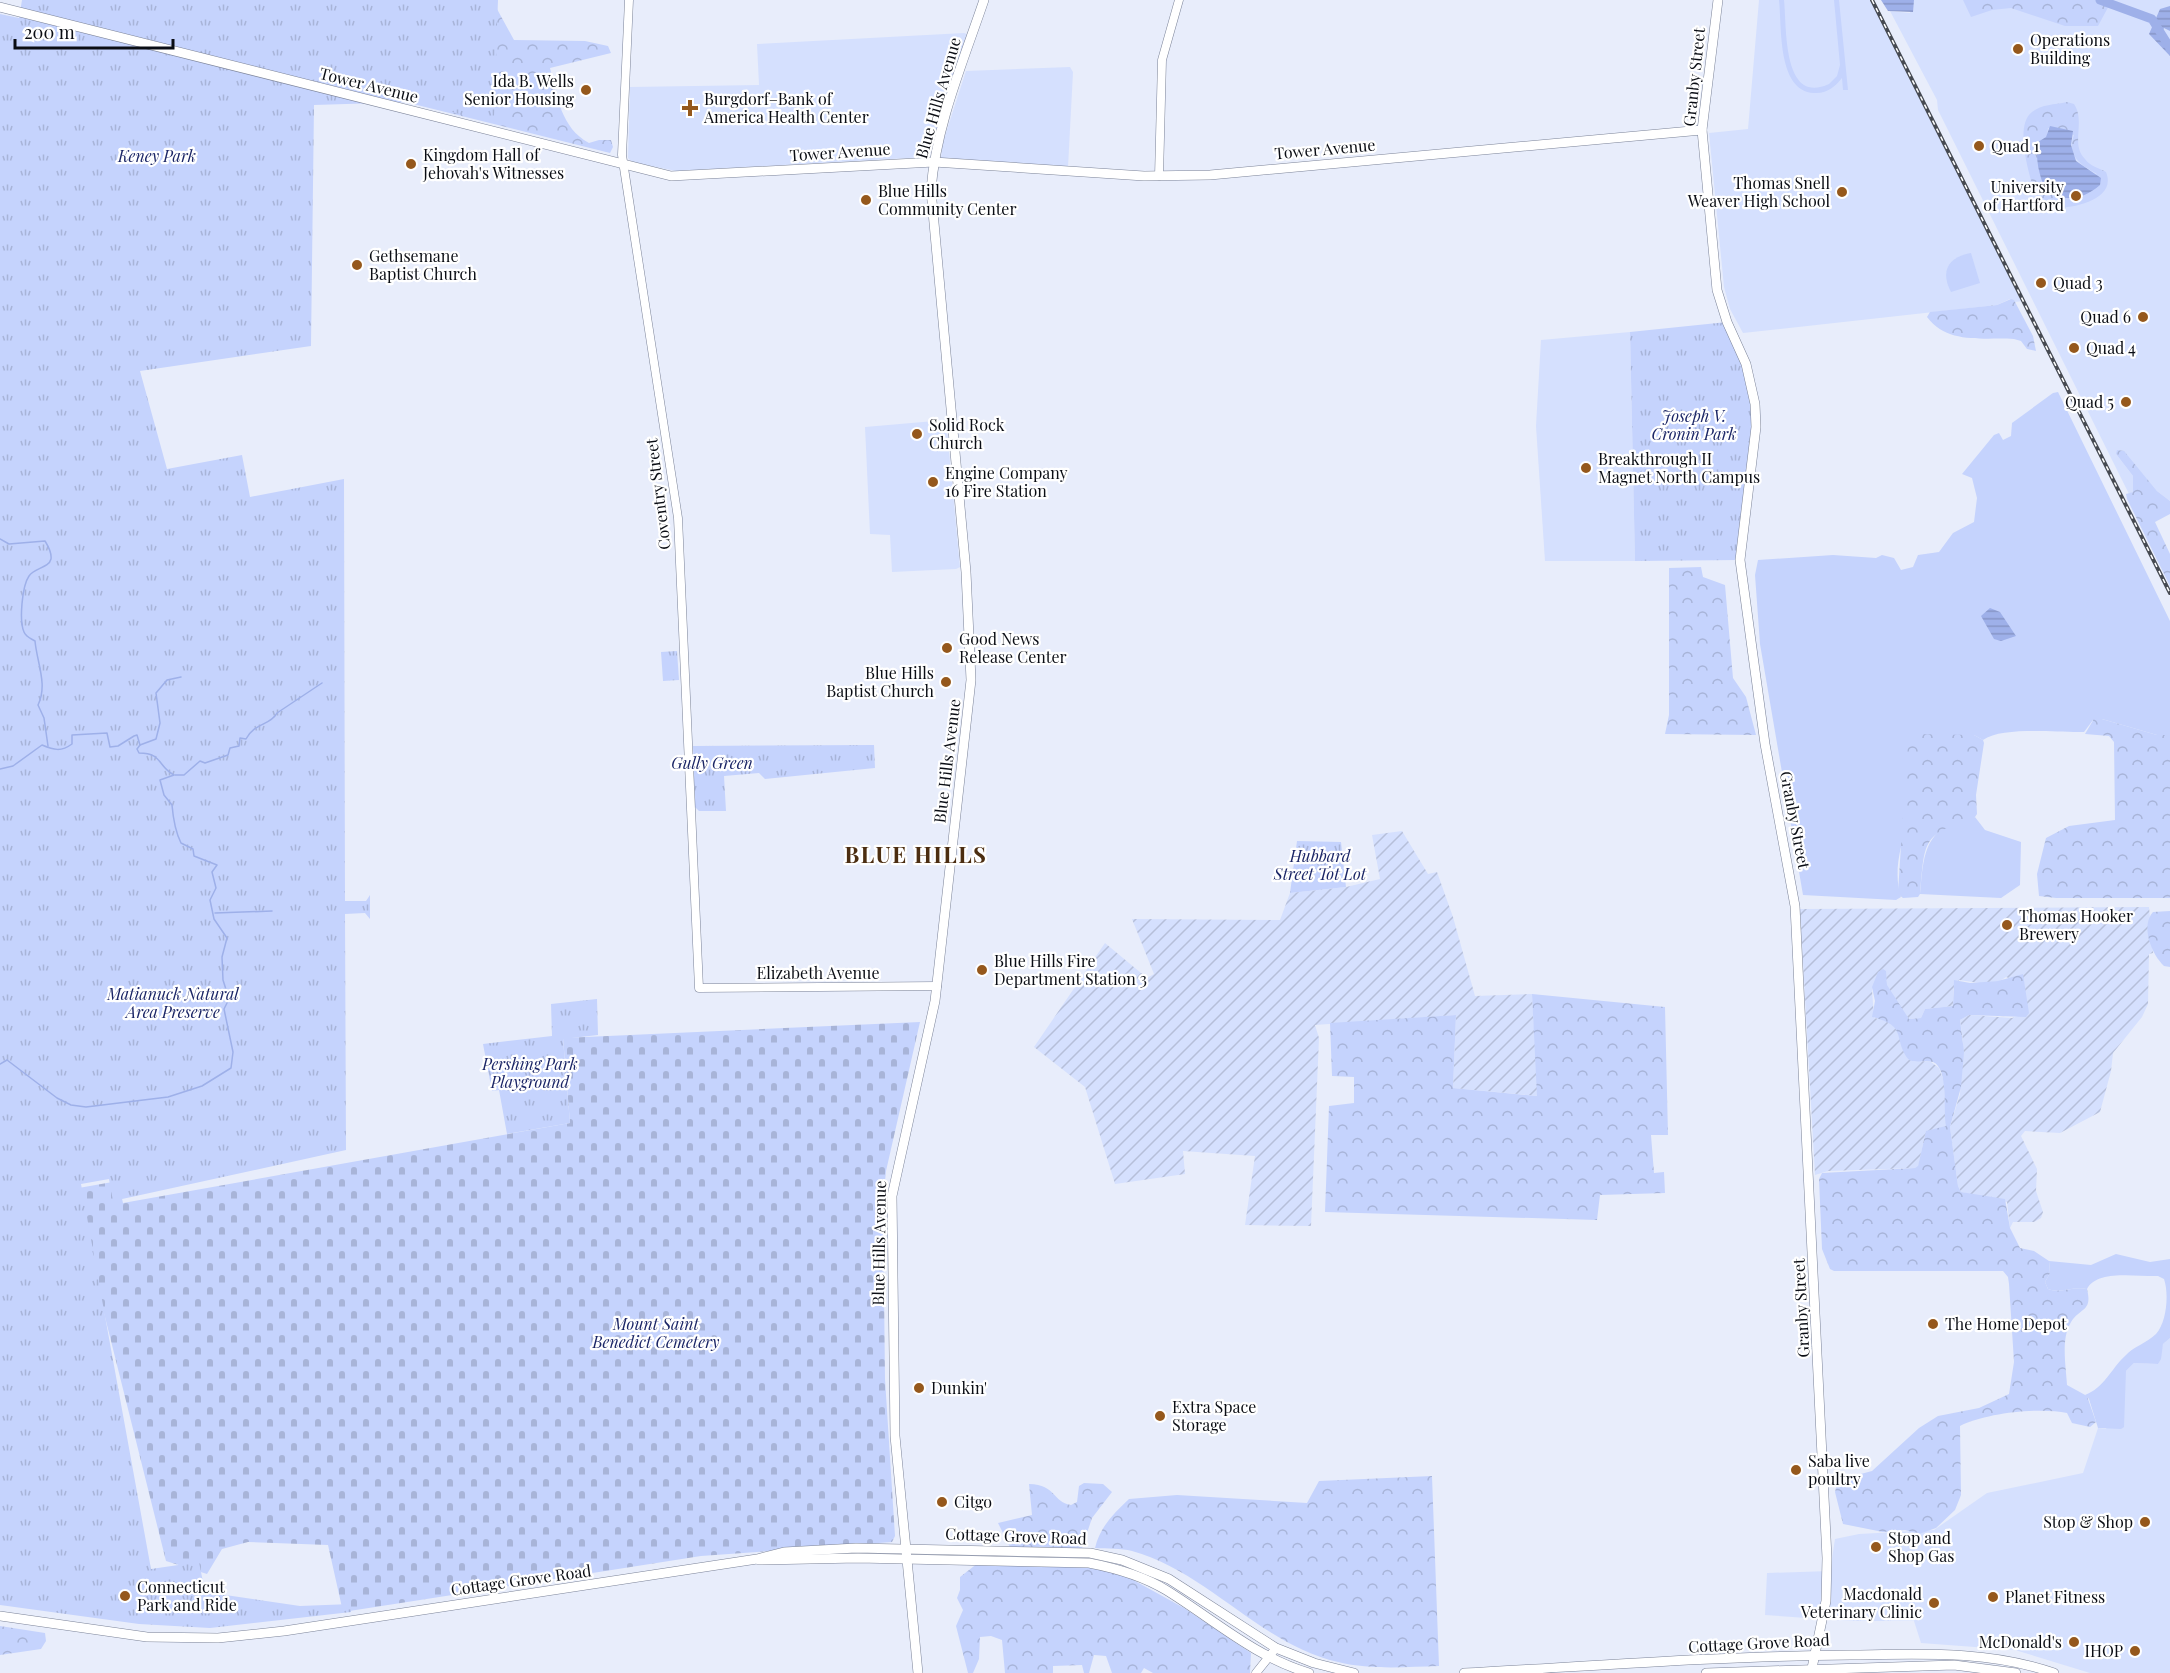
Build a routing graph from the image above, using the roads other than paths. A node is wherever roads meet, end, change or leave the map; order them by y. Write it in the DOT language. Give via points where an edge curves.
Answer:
graph roads {
  1 [pos="628,0"];
  2 [pos="984,0"];
  3 [pos="1179,0"];
  4 [pos="1718,0"];
  5 [pos="0,7"];
  6 [pos="1702,130"];
  7 [pos="934,162"];
  8 [pos="623,166"];
  9 [pos="1159,176"];
  10 [pos="937,986"];
  11 [pos="699,988"];
  12 [pos="905,1548"];
  13 [pos="906,1558"];
  14 [pos="757,1559"];
  15 [pos="0,1616"];
  16 [pos="1275,1648"];
  17 [pos="1813,1655"];
  18 [pos="1270,1658"];
  19 [pos="2024,1663"];
  20 [pos="1811,1670"];
  21 [pos="918,1673"];
  22 [pos="1256,1673"];
  23 [pos="1309,1673"];
  24 [pos="1354,1673"];
  25 [pos="1464,1673"];
  26 [pos="1706,1673"];
  27 [pos="2016,1673"];
  28 [pos="2021,1673"];
  29 [pos="2054,1673"];
  1 -- 8 [label="street, Coventry Street"];
  2 -- 7 [label="main road, Blue Hills Avenue"];
  3 -- 9 [label="street" via="1162,60"];
  4 -- 6 [label="main road, Granby Street"];
  5 -- 8 [label="main road, Tower Avenue"];
  6 -- 9 [label="main road, Tower Avenue" via="1245,172"];
  6 -- 17 [label="main road, Granby Street" via="1717,290 1746,364 1755,404 1756,427 1740,560 1765,746 1795,906 1827,1558 1826,1602"];
  7 -- 8 [label="main road, Tower Avenue" via="684,177"];
  7 -- 9 [label="main road, Tower Avenue"];
  7 -- 10 [label="main road, Blue Hills Avenue" via="932,211 965,567 971,680"];
  8 -- 11 [label="street, Coventry Street" via="678,518"];
  10 -- 11 [label="street, Elizabeth Avenue"];
  10 -- 12 [label="main road, Blue Hills Avenue" via="892,1196 895,1436"];
  12 -- 13 [label="main road, Blue Hills Avenue"];
  12 -- 14 [label="main road, Cottage Grove Road" via="817,1550"];
  12 -- 16 [label="main road, Cottage Grove Road" via="1062,1550 1122,1560 1169,1579"];
  13 -- 14 [label="main road, Cottage Grove Road"];
  13 -- 18 [label="main road, Cottage Grove Road" via="1059,1561 1105,1566 1165,1589"];
  13 -- 21 [label="main road, Blue Hills Avenue"];
  14 -- 15 [label="main road, Cottage Grove Road" via="218,1638 147,1637"];
  16 -- 18 [label="street"];
  16 -- 24 [label="main road, Cottage Grove Road" via="1314,1664"];
  17 -- 19 [label="main road, Cottage Grove Road" via="1969,1655"];
  17 -- 20 [label="main road, Granby Street"];
  17 -- 25 [label="main road, Cottage Grove Road"];
  18 -- 22 [label="street"];
  18 -- 23 [label="main road, Cottage Grove Road"];
  19 -- 28 [label="main road"];
  19 -- 29 [label="main road, Cottage Grove Road"];
  20 -- 26 [label="main road, Cottage Grove Road"];
  20 -- 27 [label="main road, Cottage Grove Road" via="1954,1665"];
}
